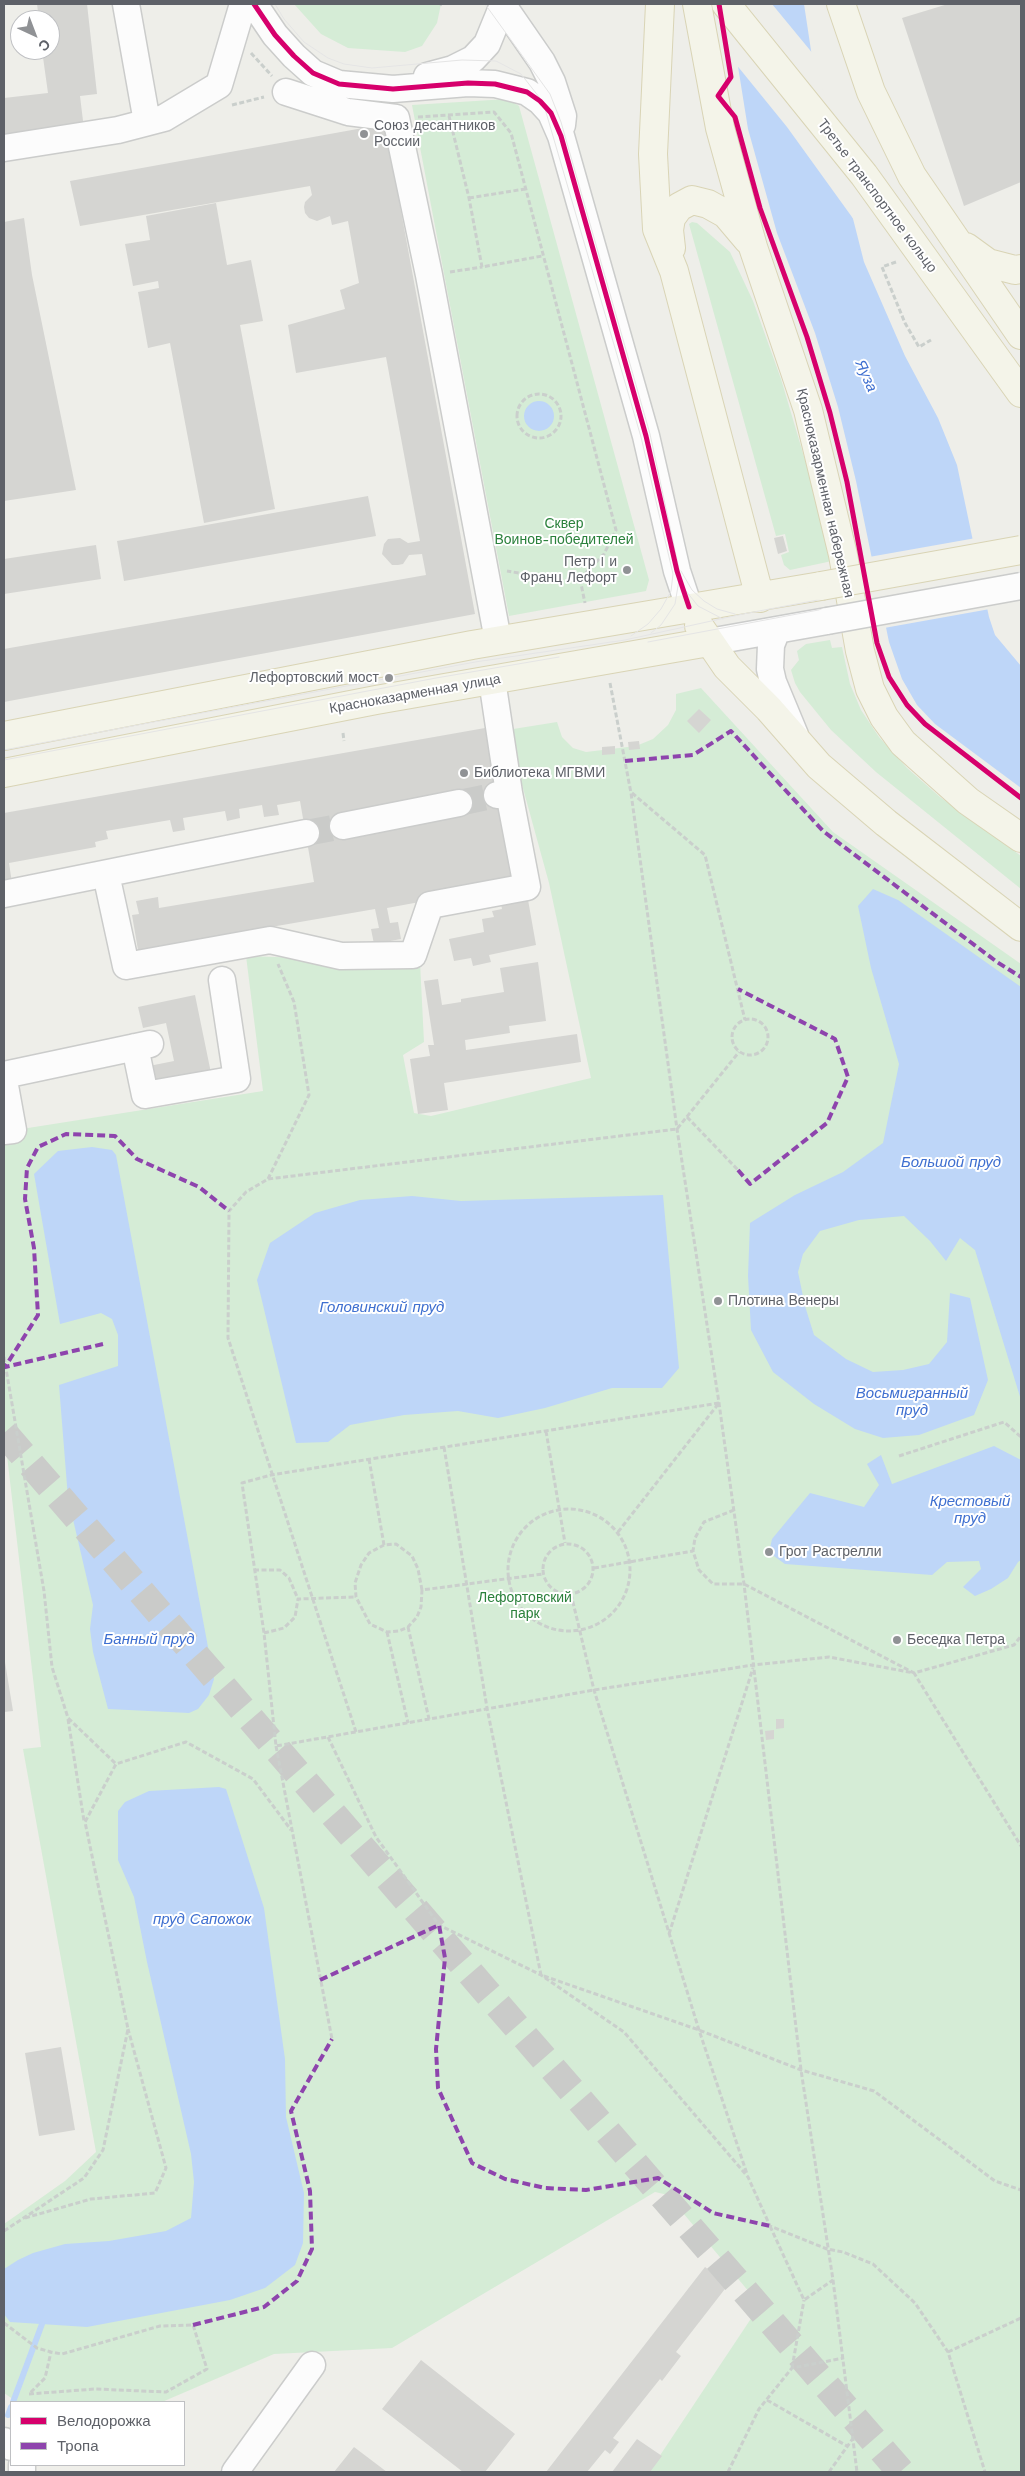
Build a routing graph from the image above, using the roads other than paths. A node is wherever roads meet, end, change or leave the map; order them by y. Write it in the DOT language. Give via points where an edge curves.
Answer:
graph roads {
  1 [pos="126,4"];
  2 [pos="243,4"];
  3 [pos="254,4"];
  4 [pos="502,4"];
  5 [pos="660,4"];
  6 [pos="697,4"];
  7 [pos="726,4"];
  8 [pos="841,4"];
  9 [pos="393,89"];
  10 [pos="286,92"];
  11 [pos="147,122"];
  12 [pos="561,136"];
  13 [pos="4,148"];
  14 [pos="956,239"];
  15 [pos="753,247"];
  16 [pos="1021,269"];
  17 [pos="674,271"];
  18 [pos="1021,303"];
  19 [pos="1021,318"];
  20 [pos="1021,335"];
  21 [pos="1021,393"];
  22 [pos="1021,550"];
  23 [pos="1021,586"];
  24 [pos="760,598"];
  25 [pos="689,607"];
  26 [pos="777,630"];
  27 [pos="498,640"];
  28 [pos="709,642"];
  29 [pos="492,680"];
  30 [pos="4,736"];
  31 [pos="797,740"];
  32 [pos="4,774"];
  33 [pos="459,803"];
  34 [pos="343,826"];
  35 [pos="306,833"];
  36 [pos="1021,838"];
  37 [pos="106,874"];
  38 [pos="4,894"];
  39 [pos="1021,927"];
  40 [pos="222,980"];
  41 [pos="4,1075"];
  42 [pos="4,1080"];
  43 [pos="4,1131"];
  44 [pos="312,2365"];
  45 [pos="235,2472"];
  1 -- 11 [label="street"];
  2 -- 11 [label="street" via="219,85 164,118"];
  3 -- 9 [label="street" via="275,35 313,73 339,84"];
  4 -- 9 [label="street" via="487,44 473,59"];
  4 -- 12 [label="street" via="552,82 563,116"];
  5 -- 17 [label="main road" via="653,154 657,229"];
  6 -- 15 [label="main road, Красноказарменная набережная" via="720,128"];
  7 -- 21 [label="main road, Третье транспортное кольцо" via="864,175"];
  8 -- 14 [label="main road" via="871,92 903,159"];
  9 -- 12 [label="street" via="468,83 516,88 540,101 551,113"];
  10 -- 27 [label="street" via="348,112 396,118"];
  11 -- 13 [label="street" via="118,130"];
  12 -- 25 [label="street" via="646,436 677,571"];
  14 -- 16 [label="main road" via="988,263"];
  14 -- 20 [label="main road"];
  15 -- 17 [label="main road" via="726,214 692,200 679,207 671,218 669,230"];
  15 -- 36 [label="main road, Красноказарменная набережная" via="808,410 843,555 870,689 884,717 903,743 968,801"];
  17 -- 24 [label="main road"];
  18 -- 19 [label="main road"];
  22 -- 24 [label="main road, bridge"];
  23 -- 26 [label="street, Красноказарменная улица, bridge"];
  24 -- 25 [label="main road"];
  25 -- 27 [label="main road"];
  25 -- 28 [label="main road"];
  26 -- 28 [label="street, Красноказарменная улица"];
  26 -- 31 [label="street" via="771,645 770,669"];
  27 -- 30 [label="main road"];
  28 -- 29 [label="main road, Красноказарменная улица"];
  28 -- 31 [label="main road" via="727,667"];
  29 -- 32 [label="main road, Красноказарменная улица"];
  29 -- 37 [label="street" via="503,794 527,887 430,905 413,955 341,956 270,940 126,966"];
  31 -- 39 [label="main road" via="819,766 886,823"];
  33 -- 34 [label="street"];
  35 -- 37 [label="street"];
  37 -- 38 [label="street"];
  40 -- 41 [label="street" via="237,1079 145,1096 142,1045"];
  42 -- 43 [label="street" via="13,1130"];
  44 -- 45 [label="street"];
}
